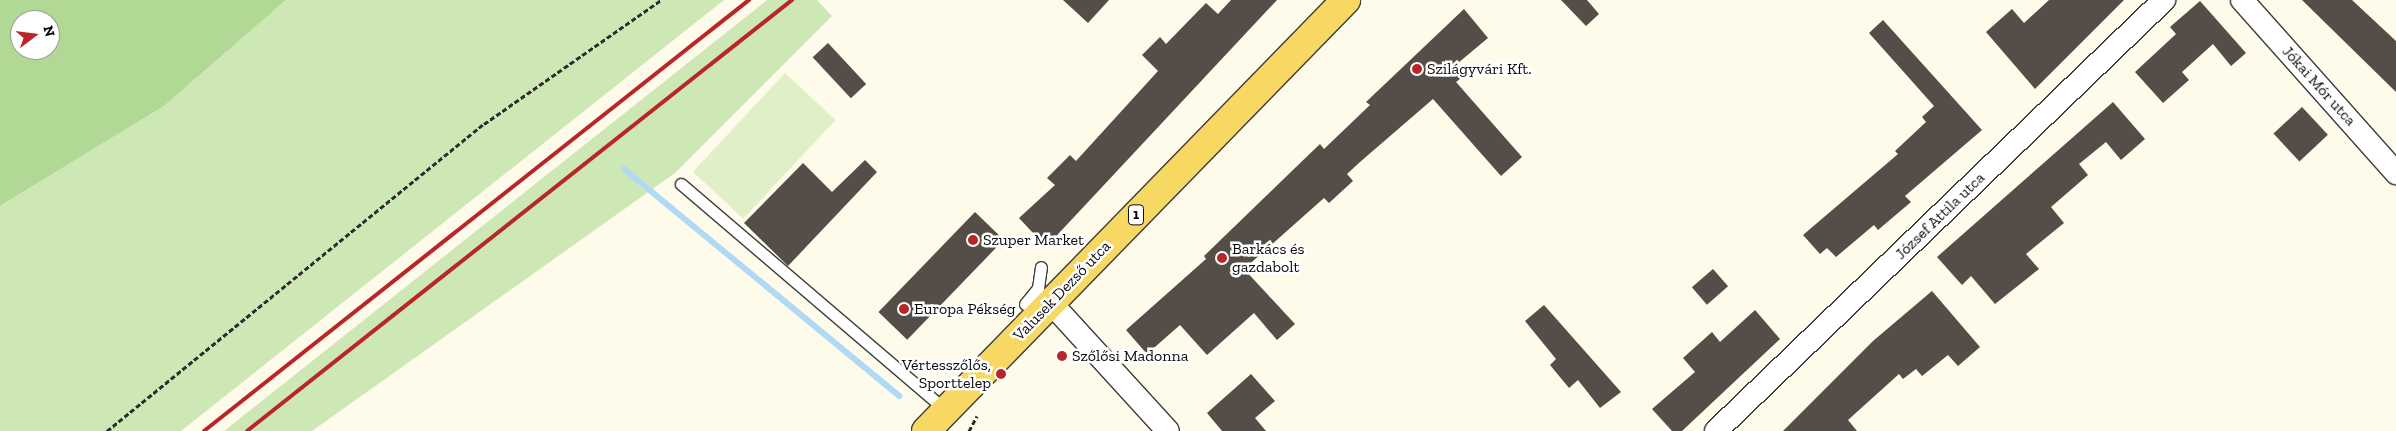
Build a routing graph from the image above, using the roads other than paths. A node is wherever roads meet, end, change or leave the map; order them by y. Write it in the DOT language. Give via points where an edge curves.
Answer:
graph roads {
  1 [pos="1346,0"];
  2 [pos="2164,0"];
  3 [pos="2242,0"];
  4 [pos="2396,173"];
  5 [pos="681,184"];
  6 [pos="1041,267"];
  7 [pos="1038,303"];
  8 [pos="947,410"];
  9 [pos="926,431"];
  10 [pos="1168,431"];
  11 [pos="1716,431"];
  1 -- 7 [label="main road, Valusek Dezső utca / 1"];
  2 -- 11 [label="street, József Attila utca"];
  3 -- 4 [label="street, Jókai Mór utca"];
  5 -- 8 [label="lane"];
  6 -- 7 [label="lane"];
  7 -- 8 [label="main road, Valusek Dezső utca / 1"];
  7 -- 10 [label="street"];
  8 -- 9 [label="main road, Valusek Dezső utca / 1"];
}
